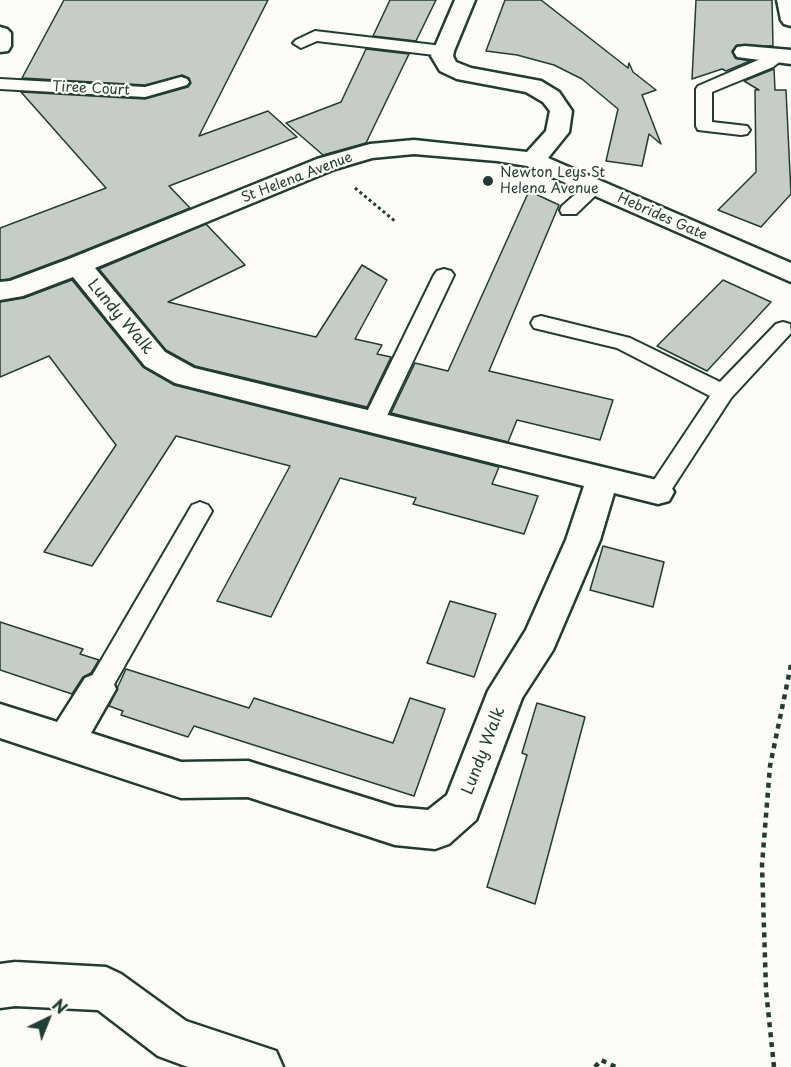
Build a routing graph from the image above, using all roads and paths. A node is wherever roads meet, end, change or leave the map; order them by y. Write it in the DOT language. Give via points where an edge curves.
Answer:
graph roads {
  1 [pos="465,0"];
  2 [pos="787,0"];
  3 [pos="791,20"];
  4 [pos="0,33"];
  5 [pos="301,43"];
  6 [pos="0,46"];
  7 [pos="443,51"];
  8 [pos="745,52"];
  9 [pos="785,56"];
  10 [pos="181,82"];
  11 [pos="0,84"];
  12 [pos="741,130"];
  13 [pos="533,160"];
  14 [pos="326,164"];
  15 [pos="594,187"];
  16 [pos="569,210"];
  17 [pos="396,222"];
  18 [pos="78,266"];
  19 [pos="791,273"];
  20 [pos="444,275"];
  21 [pos="0,291"];
  22 [pos="541,323"];
  23 [pos="783,329"];
  24 [pos="723,393"];
  25 [pos="373,422"];
  26 [pos="602,479"];
  27 [pos="658,492"];
  28 [pos="200,511"];
  29 [pos="791,665"];
  30 [pos="98,689"];
  31 [pos="0,721"];
  32 [pos="65,743"];
  33 [pos="0,986"];
  34 [pos="260,1067"];
  35 [pos="595,1067"];
  36 [pos="616,1067"];
  37 [pos="774,1067"];
  1 -- 7 [label="street"];
  2 -- 3 [label="street"];
  4 -- 6 [label="street"];
  5 -- 7 [label="lane" via="315,36"];
  7 -- 13 [label="street" via="448,66 465,74 533,86 551,97 561,111 557,132"];
  8 -- 9 [label="street"];
  9 -- 12 [label="lane" via="704,89 704,126"];
  10 -- 11 [label="lane, Tiree Court" via="144,92"];
  13 -- 14 [label="street, St Helena Avenue" via="414,147 370,152"];
  13 -- 15 [label="street, Hebrides Gate"];
  14 -- 17 [label="path"];
  14 -- 18 [label="street, St Helena Avenue"];
  15 -- 16 [label="lane"];
  15 -- 19 [label="street, Hebrides Gate"];
  18 -- 21 [label="street, St Helena Avenue" via="13,290"];
  18 -- 25 [label="street, Lundy Walk" via="155,359 185,376"];
  20 -- 25 [label="lane"];
  22 -- 24 [label="lane" via="622,344"];
  23 -- 24 [label="lane, Lundy Walk"];
  24 -- 27 [label="lane, Lundy Walk"];
  25 -- 26 [label="street, Lundy Walk"];
  26 -- 27 [label="street, Lundy Walk"];
  26 -- 32 [label="street, Lundy Walk" via="583,540 540,639 506,691 462,807 435,830 395,826 248,779 181,780"];
  28 -- 30 [label="lane"];
  29 -- 37 [label="path" via="770,766 762,865 766,990"];
  30 -- 32 [label="street"];
  31 -- 32 [label="street, Lundy Walk"];
  33 -- 34 [label="street" via="106,989 174,1040"];
  35 -- 36 [label="path" via="601,1060"];
}
